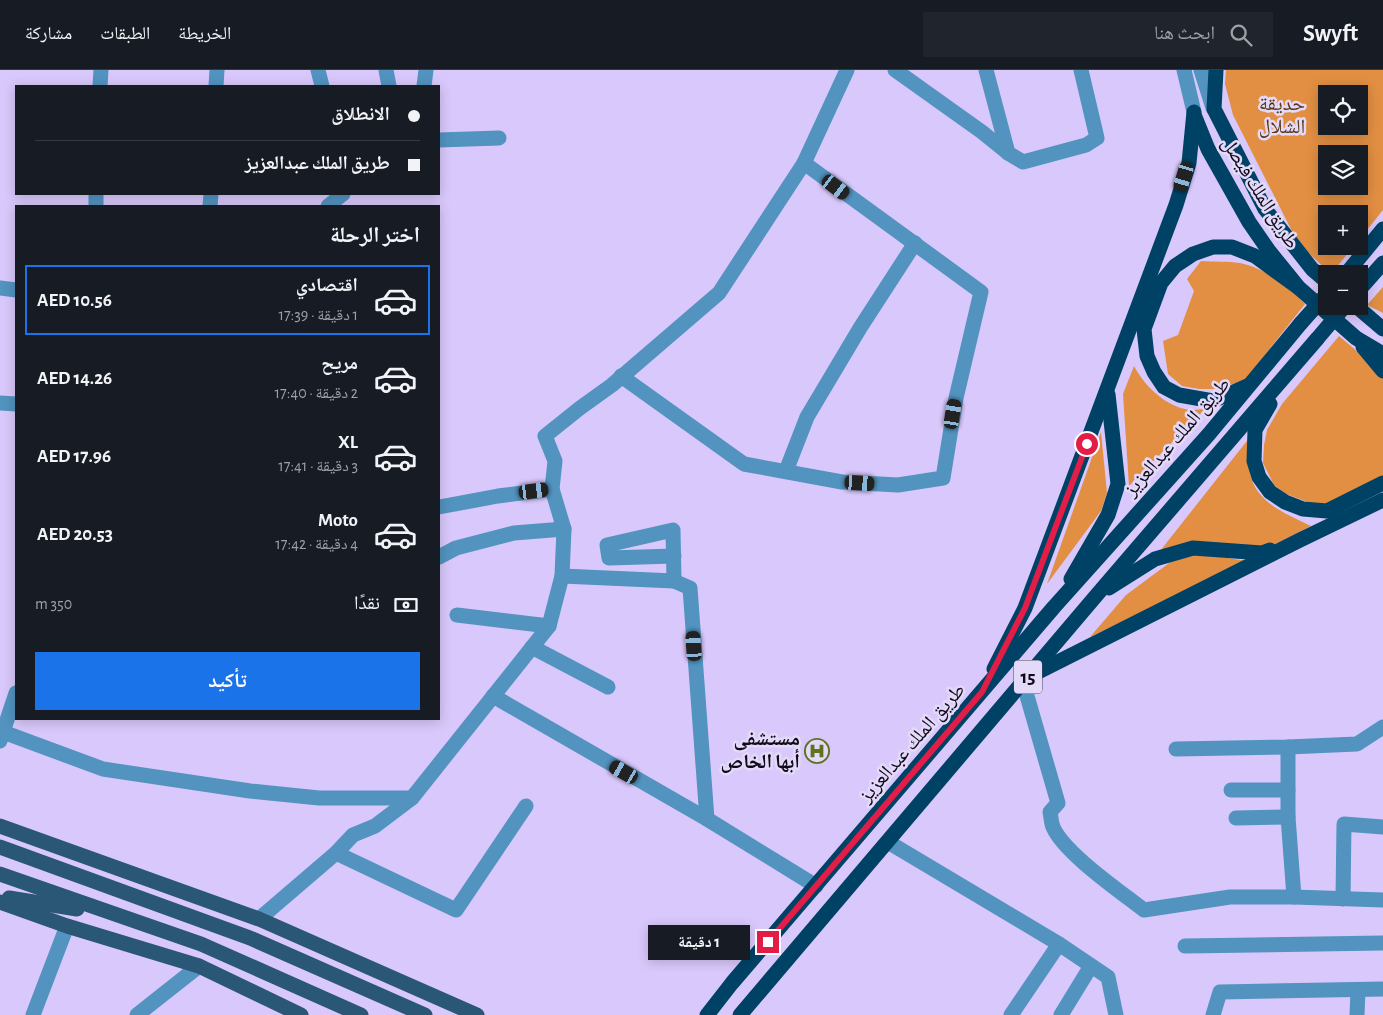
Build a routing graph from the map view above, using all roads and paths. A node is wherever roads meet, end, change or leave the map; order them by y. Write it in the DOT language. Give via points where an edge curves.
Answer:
graph roads {
  1 [pos="101,70"];
  2 [pos="217,70"];
  3 [pos="318,70"];
  4 [pos="386,70"];
  5 [pos="426,70"];
  6 [pos="847,70"];
  7 [pos="895,70"];
  8 [pos="986,70"];
  9 [pos="1081,70"];
  10 [pos="1184,70"];
  11 [pos="1201,70"];
  12 [pos="1216,70"];
  13 [pos="100,85"];
  14 [pos="216,85"];
  15 [pos="322,85"];
  16 [pos="389,85"];
  17 [pos="424,85"];
  18 [pos="1214,109"];
  19 [pos="1194,112"];
  20 [pos="499,138"];
  21 [pos="440,140"];
  22 [pos="1008,153"];
  23 [pos="804,163"];
  24 [pos="342,195"];
  25 [pos="329,205"];
  26 [pos="1383,229"];
  27 [pos="915,243"];
  28 [pos="1383,263"];
  29 [pos="1353,265"];
  30 [pos="1318,274"];
  31 [pos="1368,279"];
  32 [pos="0,288"];
  33 [pos="1299,288"];
  34 [pos="15,290"];
  35 [pos="1318,304"];
  36 [pos="1337,315"];
  37 [pos="1367,315"];
  38 [pos="1383,329"];
  39 [pos="1356,338"];
  40 [pos="1383,354"];
  41 [pos="1383,371"];
  42 [pos="1287,375"];
  43 [pos="621,376"];
  44 [pos="1249,386"];
  45 [pos="1107,390"];
  46 [pos="0,403"];
  47 [pos="15,404"];
  48 [pos="786,471"];
  49 [pos="1383,483"];
  50 [pos="552,489"];
  51 [pos="1383,500"];
  52 [pos="440,507"];
  53 [pos="564,529"];
  54 [pos="1300,540"];
  55 [pos="440,556"];
  56 [pos="674,556"];
  57 [pos="562,576"];
  58 [pos="674,581"];
  59 [pos="1095,597"];
  60 [pos="1054,607"];
  61 [pos="457,615"];
  62 [pos="549,626"];
  63 [pos="532,647"];
  64 [pos="1026,680"];
  65 [pos="608,687"];
  66 [pos="982,692"];
  67 [pos="493,696"];
  68 [pos="9,700"];
  69 [pos="1383,727"];
  70 [pos="2,736"];
  71 [pos="1288,747"];
  72 [pos="1176,749"];
  73 [pos="1230,790"];
  74 [pos="1288,790"];
  75 [pos="412,798"];
  76 [pos="526,806"];
  77 [pos="1288,817"];
  78 [pos="1236,818"];
  79 [pos="707,819"];
  80 [pos="0,826"];
  81 [pos="1383,827"];
  82 [pos="24,836"];
  83 [pos="888,842"];
  84 [pos="0,847"];
  85 [pos="336,854"];
  86 [pos="0,874"];
  87 [pos="816,886"];
  88 [pos="0,896"];
  89 [pos="136,896"];
  90 [pos="1294,897"];
  91 [pos="1343,899"];
  92 [pos="1383,900"];
  93 [pos="0,902"];
  94 [pos="120,916"];
  95 [pos="259,919"];
  96 [pos="67,926"];
  97 [pos="1383,943"];
  98 [pos="1059,944"];
  99 [pos="1185,946"];
  100 [pos="199,966"];
  101 [pos="1092,966"];
  102 [pos="1383,990"];
  103 [pos="1358,991"];
  104 [pos="33,1015"];
  105 [pos="138,1015"];
  106 [pos="302,1015"];
  107 [pos="361,1015"];
  108 [pos="425,1015"];
  109 [pos="477,1015"];
  110 [pos="707,1015"];
  111 [pos="740,1015"];
  112 [pos="1011,1015"];
  113 [pos="1061,1015"];
  114 [pos="1116,1015"];
  115 [pos="1213,1015"];
  116 [pos="1357,1015"];
  1 -- 13 [label="street"];
  2 -- 14 [label="street"];
  3 -- 15 [label="street"];
  4 -- 16 [label="street"];
  5 -- 17 [label="street"];
  6 -- 23 [label="street"];
  7 -- 22 [label="street"];
  8 -- 22 [label="street"];
  9 -- 22 [label="street" via="1097,138 1086,145 1023,162"];
  10 -- 19 [label="street, طريق الملك فيصل"];
  11 -- 18 [label="street"];
  12 -- 18 [label="highway"];
  18 -- 30 [label="highway" via="1265,208"];
  19 -- 33 [label="highway, طريق الملك فيصل" via="1208,149 1249,222"];
  19 -- 45 [label="highway" via="1189,163"];
  20 -- 21 [label="street"];
  23 -- 27 [label="street"];
  23 -- 43 [label="street" via="719,293"];
  24 -- 25 [label="street"];
  26 -- 29 [label="highway"];
  27 -- 48 [label="street" via="807,417"];
  27 -- 48 [label="street" via="981,292 956,398 943,478 898,485 842,482"];
  28 -- 31 [label="highway"];
  32 -- 34 [label="street"];
  33 -- 39 [label="highway, طريق الملك فيصل"];
  33 -- 44 [label="highway" via="1255,256 1232,247 1214,247 1193,254 1175,266 1161,283 1144,329 1147,356 1164,387 1179,395 1212,401"];
  35 -- 44 [label="highway, طريق الملك عبدالعزيز / 15, bridge"];
  36 -- 42 [label="highway, 15, bridge"];
  37 -- 38 [label="highway"];
  39 -- 40 [label="highway, طريق الملك فيصل"];
  39 -- 41 [label="highway"];
  42 -- 49 [label="highway" via="1255,430 1254,461 1259,477 1270,492 1303,509 1327,511"];
  42 -- 59 [label="highway, 15"];
  43 -- 48 [label="street" via="744,464"];
  43 -- 50 [label="street" via="545,436 555,461"];
  44 -- 60 [label="highway, طريق الملك عبدالعزيز / 15"];
  45 -- 60 [label="highway" via="1118,484 1108,515"];
  45 -- 66 [label="highway" via="1025,608"];
  46 -- 47 [label="street"];
  50 -- 52 [label="street"];
  50 -- 53 [label="street"];
  51 -- 54 [label="highway"];
  53 -- 55 [label="street" via="514,533 456,548"];
  53 -- 57 [label="street"];
  54 -- 59 [label="highway" via="1262,553 1193,548 1155,559"];
  54 -- 64 [label="highway" via="1051,664"];
  56 -- 58 [label="street"];
  57 -- 58 [label="street"];
  57 -- 62 [label="street"];
  58 -- 79 [label="street" via="690,588"];
  59 -- 64 [label="highway, 15"];
  60 -- 66 [label="highway, طريق الملك عبدالعزيز / 15"];
  61 -- 62 [label="street"];
  62 -- 63 [label="street"];
  63 -- 65 [label="street"];
  63 -- 67 [label="street"];
  64 -- 83 [label="highway, 15"];
  64 -- 90 [label="street" via="1058,803 1050,812 1053,827 1064,844 1095,872 1144,910 1230,898"];
  66 -- 87 [label="highway, طريق الملك عبدالعزيز / 15"];
  67 -- 75 [label="street"];
  67 -- 79 [label="street"];
  68 -- 70 [label="street"];
  69 -- 71 [label="street" via="1357,744"];
  70 -- 75 [label="street" via="103,769 319,798"];
  71 -- 72 [label="street"];
  71 -- 74 [label="street"];
  73 -- 74 [label="street"];
  74 -- 77 [label="street"];
  75 -- 85 [label="street" via="375,826 354,835"];
  76 -- 85 [label="street" via="456,910"];
  77 -- 78 [label="street"];
  77 -- 90 [label="street"];
  79 -- 87 [label="street"];
  80 -- 82 [label="main road"];
  81 -- 91 [label="street" via="1344,824"];
  82 -- 89 [label="main road"];
  82 -- 95 [label="main road"];
  83 -- 98 [label="street"];
  83 -- 111 [label="highway, 15"];
  84 -- 89 [label="main road"];
  85 -- 95 [label="street"];
  86 -- 94 [label="main road"];
  87 -- 110 [label="highway, طريق الملك عبدالعزيز / 15"];
  88 -- 94 [label="main road"];
  89 -- 108 [label="main road" via="250,938"];
  90 -- 91 [label="street"];
  91 -- 92 [label="street"];
  93 -- 96 [label="main road"];
  94 -- 107 [label="main road" via="201,944"];
  95 -- 109 [label="main road"];
  96 -- 100 [label="main road"];
  96 -- 104 [label="street"];
  97 -- 99 [label="street"];
  98 -- 101 [label="street"];
  98 -- 112 [label="street"];
  100 -- 105 [label="street"];
  100 -- 106 [label="main road"];
  101 -- 113 [label="street"];
  101 -- 114 [label="street" via="1108,977"];
  102 -- 103 [label="street"];
  103 -- 115 [label="street" via="1220,992"];
  103 -- 116 [label="street"];
}
